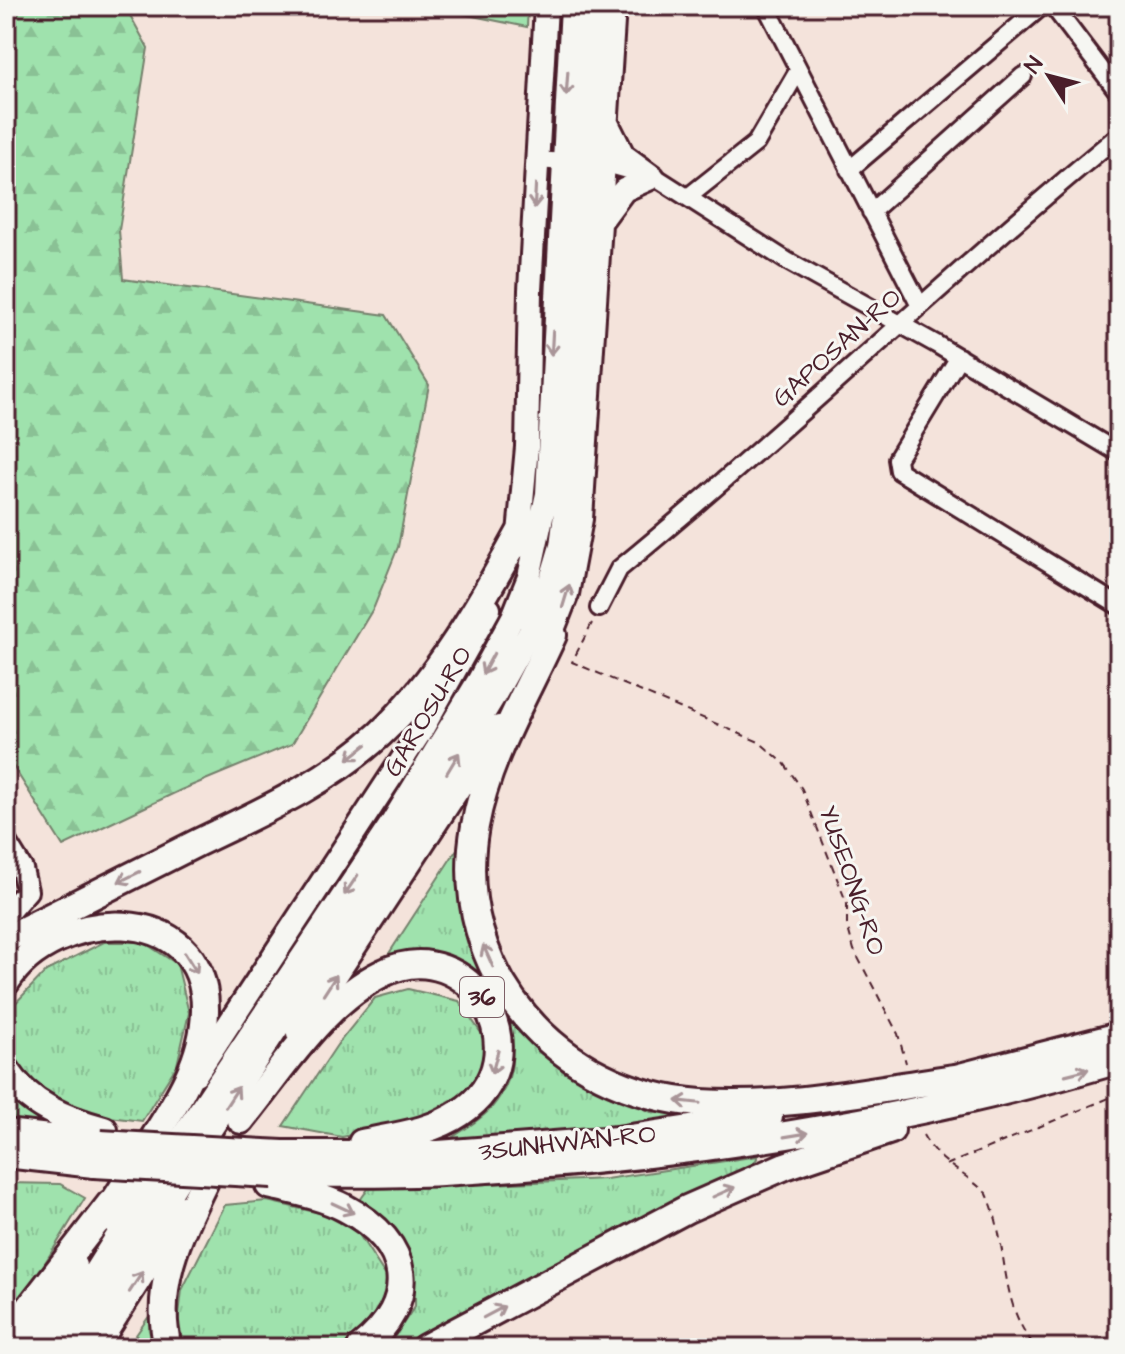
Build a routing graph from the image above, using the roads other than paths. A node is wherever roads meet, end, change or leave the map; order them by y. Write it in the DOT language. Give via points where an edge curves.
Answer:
graph roads {
  1 [pos="546,6"];
  2 [pos="572,6"];
  3 [pos="593,6"];
  4 [pos="614,6"];
  5 [pos="766,6"];
  6 [pos="1042,6"];
  7 [pos="1053,6"];
  8 [pos="798,71"];
  9 [pos="1023,76"];
  10 [pos="1119,93"];
  11 [pos="607,119"];
  12 [pos="1119,135"];
  13 [pos="536,160"];
  14 [pos="584,163"];
  15 [pos="849,170"];
  16 [pos="653,177"];
  17 [pos="688,197"];
  18 [pos="871,212"];
  19 [pos="599,226"];
  20 [pos="919,304"];
  21 [pos="898,323"];
  22 [pos="959,357"];
  23 [pos="576,359"];
  24 [pos="528,397"];
  25 [pos="1119,453"];
  26 [pos="548,457"];
  27 [pos="519,534"];
  28 [pos="1119,606"];
  29 [pos="599,608"];
  30 [pos="553,635"];
  31 [pos="6,843"];
  32 [pos="6,915"];
  33 [pos="6,939"];
  34 [pos="6,982"];
  35 [pos="1119,1036"];
  36 [pos="1119,1060"];
  37 [pos="6,1070"];
  38 [pos="961,1077"];
  39 [pos="1021,1085"];
  40 [pos="241,1120"];
  41 [pos="6,1133"];
  42 [pos="97,1153"];
  43 [pos="6,1154"];
  44 [pos="178,1161"];
  45 [pos="6,1167"];
  46 [pos="275,1171"];
  47 [pos="110,1204"];
  48 [pos="6,1338"];
  49 [pos="25,1348"];
  50 [pos="48,1348"];
  51 [pos="72,1348"];
  52 [pos="95,1348"];
  53 [pos="168,1348"];
  54 [pos="361,1348"];
  55 [pos="425,1348"];
  1 -- 13 [label="main road, GAROSU-RO"];
  2 -- 14 [label="main road, GAROSU-RO, one-way"];
  3 -- 14 [label="main road, GAROSU-RO"];
  4 -- 11 [label="main road, GAROSU-RO"];
  5 -- 8 [label="street"];
  6 -- 15 [label="street"];
  7 -- 10 [label="street"];
  8 -- 15 [label="street"];
  8 -- 17 [label="street" via="756,143"];
  9 -- 18 [label="street"];
  11 -- 14 [label="main road, GAROSU-RO"];
  11 -- 16 [label="main road" via="623,155"];
  12 -- 20 [label="street, GAPOSAN-RO"];
  13 -- 14 [label="street"];
  13 -- 24 [label="main road, GAROSU-RO, one-way"];
  14 -- 16 [label="street"];
  14 -- 19 [label="main road, GAROSU-RO"];
  14 -- 23 [label="main road, GAROSU-RO"];
  14 -- 26 [label="main road, GAROSU-RO, one-way"];
  15 -- 18 [label="street"];
  16 -- 17 [label="street"];
  16 -- 19 [label="main road" via="617,196"];
  17 -- 21 [label="street"];
  18 -- 20 [label="street"];
  19 -- 23 [label="main road, GAROSU-RO"];
  30 -- 19 [label="main road, GAROSU-RO, one-way" via="581,519"];
  20 -- 21 [label="street, GAPOSAN-RO"];
  21 -- 22 [label="street"];
  21 -- 29 [label="street, GAPOSAN-RO" via="619,569"];
  22 -- 25 [label="street"];
  22 -- 28 [label="street" via="897,459 899,471"];
  44 -- 23 [label="main road, GAROSU-RO, one-way" via="411,833 530,632 561,546"];
  24 -- 26 [label="main road"];
  24 -- 27 [label="main road, GAROSU-RO"];
  26 -- 27 [label="main road"];
  26 -- 44 [label="main road, GAROSU-RO, one-way" via="539,542 513,617 393,821"];
  27 -- 33 [label="highway, one-way" via="429,679 356,753 297,793"];
  27 -- 44 [label="main road, GAROSU-RO" via="483,622"];
  38 -- 30 [label="highway, one-way" via="753,1104 674,1100 589,1070 531,1023 506,991 481,940 471,897 471,859 487,780"];
  40 -- 30 [label="main road, GAROSU-RO, one-way" via="491,740"];
  31 -- 32 [label="street" via="22,869 27,891"];
  34 -- 44 [label="highway, one-way" via="40,950 80,931 111,924 150,929 187,955 204,995 204,1032 184,1086"];
  35 -- 38 [label="highway, 3SUNHWAN-RO"];
  39 -- 36 [label="highway, 3SUNHWAN-RO, one-way"];
  37 -- 42 [label="highway" via="16,1085"];
  38 -- 46 [label="highway, 3SUNHWAN-RO" via="797,1113 617,1140"];
  46 -- 39 [label="highway, 3SUNHWAN-RO, one-way" via="440,1172 619,1159 798,1136"];
  55 -- 39 [label="highway, one-way" via="738,1185"];
  40 -- 44 [label="main road, 36"];
  40 -- 46 [label="highway, 36, one-way" via="336,1007 387,970 435,968 464,980 483,998 497,1024 497,1055 486,1085 465,1110 442,1123"];
  41 -- 42 [label="highway"];
  42 -- 43 [label="highway"];
  42 -- 44 [label="highway, bridge"];
  42 -- 44 [label="highway, bridge"];
  42 -- 45 [label="highway"];
  44 -- 46 [label="highway, bridge"];
  44 -- 47 [label="main road, GAROSU-RO"];
  44 -- 50 [label="main road, GAROSU-RO"];
  44 -- 51 [label="main road, GAROSU-RO"];
  52 -- 44 [label="main road, 36, one-way"];
  44 -- 53 [label="highway" via="175,1246 162,1303"];
  46 -- 54 [label="highway, one-way" via="370,1224 394,1253 401,1272 398,1305"];
  47 -- 48 [label="highway"];
  47 -- 49 [label="main road, GAROSU-RO"];
}
